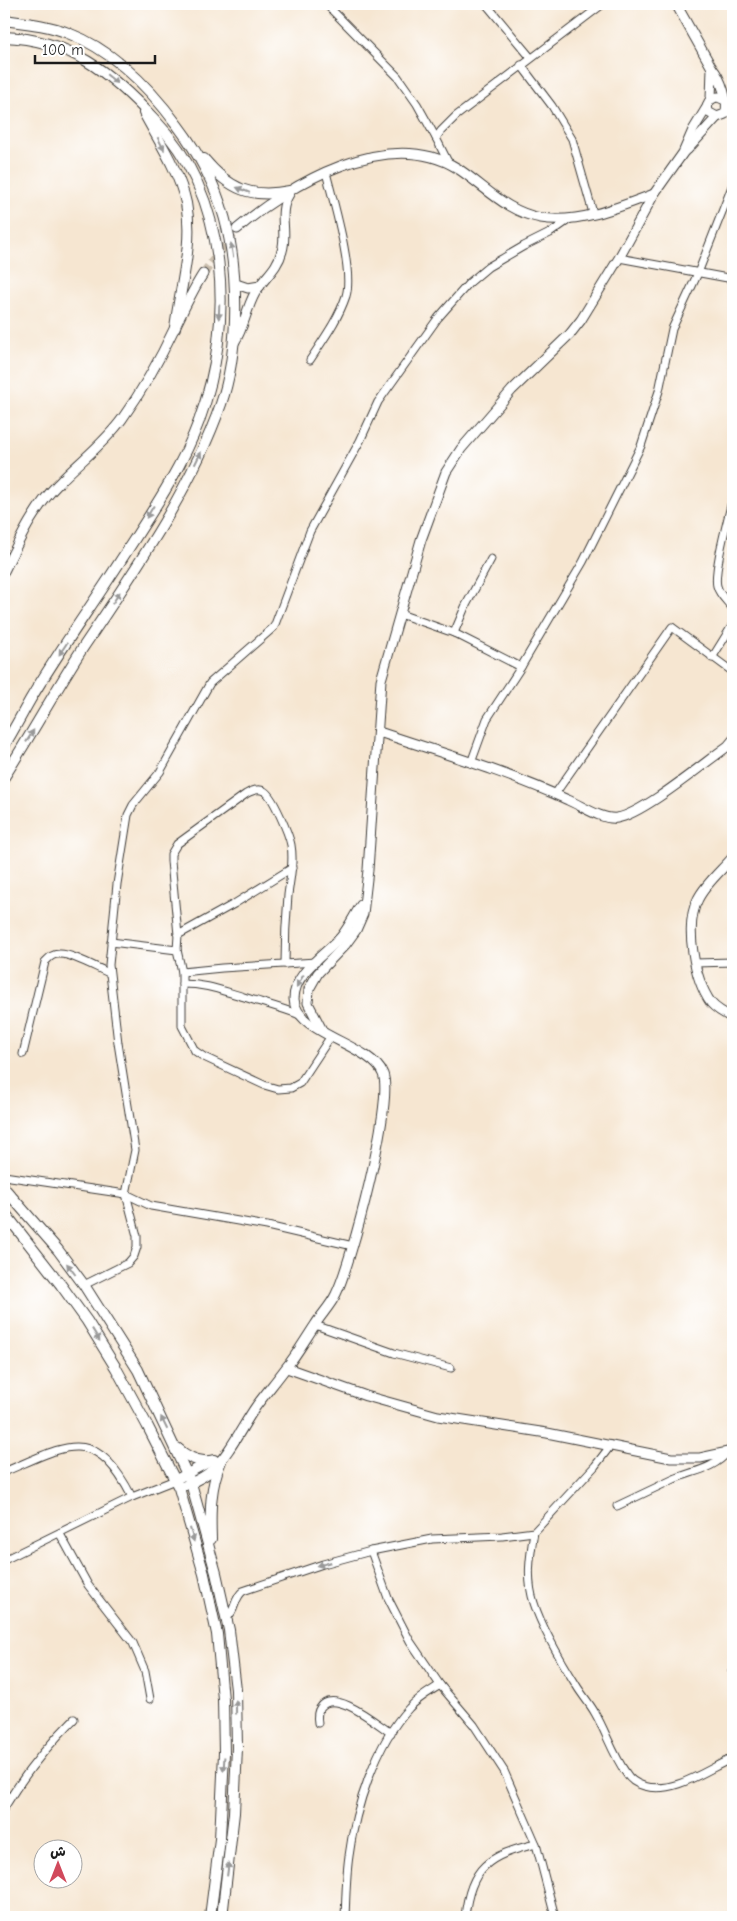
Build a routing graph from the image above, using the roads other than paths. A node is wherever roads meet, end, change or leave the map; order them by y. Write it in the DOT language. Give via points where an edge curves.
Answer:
graph roads {
  1 [pos="326,4"];
  2 [pos="486,4"];
  3 [pos="676,4"];
  4 [pos="598,5"];
  5 [pos="4,20"];
  6 [pos="4,37"];
  7 [pos="531,58"];
  8 [pos="522,65"];
  9 [pos="712,68"];
  10 [pos="138,101"];
  11 [pos="728,102"];
  12 [pos="709,103"];
  13 [pos="719,117"];
  14 [pos="733,117"];
  15 [pos="187,138"];
  16 [pos="436,138"];
  17 [pos="683,154"];
  18 [pos="449,164"];
  19 [pos="326,172"];
  20 [pos="733,184"];
  21 [pos="290,191"];
  22 [pos="654,194"];
  23 [pos="269,199"];
  24 [pos="263,209"];
  25 [pos="593,213"];
  26 [pos="282,217"];
  27 [pos="570,219"];
  28 [pos="237,230"];
  29 [pos="619,258"];
  30 [pos="698,273"];
  31 [pos="203,274"];
  32 [pos="733,279"];
  33 [pos="236,284"];
  34 [pos="260,286"];
  35 [pos="175,328"];
  36 [pos="234,344"];
  37 [pos="310,360"];
  38 [pos="733,497"];
  39 [pos="491,559"];
  40 [pos="4,570"];
  41 [pos="733,609"];
  42 [pos="400,614"];
  43 [pos="733,624"];
  44 [pos="454,633"];
  45 [pos="712,658"];
  46 [pos="52,665"];
  47 [pos="521,667"];
  48 [pos="733,672"];
  49 [pos="66,673"];
  50 [pos="379,732"];
  51 [pos="733,740"];
  52 [pos="4,746"];
  53 [pos="471,763"];
  54 [pos="4,777"];
  55 [pos="555,794"];
  56 [pos="733,858"];
  57 [pos="292,868"];
  58 [pos="363,903"];
  59 [pos="178,935"];
  60 [pos="111,942"];
  61 [pos="177,950"];
  62 [pos="316,962"];
  63 [pos="733,962"];
  64 [pos="695,963"];
  65 [pos="285,964"];
  66 [pos="182,972"];
  67 [pos="109,973"];
  68 [pos="182,984"];
  69 [pos="300,1015"];
  70 [pos="733,1018"];
  71 [pos="322,1030"];
  72 [pos="331,1036"];
  73 [pos="24,1054"];
  74 [pos="4,1176"];
  75 [pos="4,1188"];
  76 [pos="126,1194"];
  77 [pos="4,1212"];
  78 [pos="353,1246"];
  79 [pos="84,1286"];
  80 [pos="315,1325"];
  81 [pos="287,1368"];
  82 [pos="451,1368"];
  83 [pos="174,1445"];
  84 [pos="611,1445"];
  85 [pos="731,1451"];
  86 [pos="217,1460"];
  87 [pos="4,1472"];
  88 [pos="189,1478"];
  89 [pos="177,1484"];
  90 [pos="132,1497"];
  91 [pos="617,1506"];
  92 [pos="534,1532"];
  93 [pos="60,1534"];
  94 [pos="371,1551"];
  95 [pos="211,1555"];
  96 [pos="4,1560"];
  97 [pos="226,1618"];
  98 [pos="440,1685"];
  99 [pos="150,1699"];
  100 [pos="74,1719"];
  101 [pos="318,1723"];
  102 [pos="391,1733"];
  103 [pos="733,1758"];
  104 [pos="4,1808"];
  105 [pos="536,1844"];
  106 [pos="210,1917"];
  107 [pos="222,1917"];
  108 [pos="345,1917"];
  109 [pos="466,1917"];
  110 [pos="555,1917"];
  1 -- 16 [label="street" via="398,77"];
  2 -- 7 [label="street"];
  3 -- 9 [label="street"];
  4 -- 7 [label="street"];
  5 -- 15 [label="main road" via="68,33 97,48 154,95"];
  6 -- 10 [label="main road, one-way" via="50,45 76,55 93,64"];
  7 -- 8 [label="street"];
  8 -- 16 [label="street" via="456,116"];
  8 -- 25 [label="street" via="572,139"];
  9 -- 11 [label="street" via="721,80"];
  9 -- 12 [label="street"];
  10 -- 35 [label="main road, one-way" via="168,157 186,202 187,249"];
  10 -- 46 [label="main road, one-way" via="184,158 210,215 220,287 216,356 201,415 185,452"];
  11 -- 12 [label="street" via="718,97"];
  11 -- 13 [label="street" via="727,110"];
  12 -- 13 [label="street" via="712,116"];
  12 -- 17 [label="street"];
  13 -- 14 [label="street"];
  13 -- 17 [label="street"];
  23 -- 15 [label="main road, one-way" via="246,192 224,179"];
  33 -- 15 [label="main road, one-way" via="226,221 208,176"];
  16 -- 18 [label="street"];
  17 -- 22 [label="street"];
  18 -- 19 [label="street" via="397,154 362,158"];
  18 -- 27 [label="street" via="512,208 540,218"];
  19 -- 21 [label="street"];
  19 -- 37 [label="street" via="347,267 348,286 336,320"];
  20 -- 30 [label="street"];
  21 -- 23 [label="main road"];
  21 -- 26 [label="street"];
  22 -- 25 [label="street"];
  22 -- 29 [label="street"];
  23 -- 24 [label="street"];
  24 -- 26 [label="street"];
  24 -- 28 [label="street"];
  25 -- 27 [label="street"];
  26 -- 34 [label="street" via="284,239 280,260"];
  27 -- 60 [label="street" via="488,267 470,283 438,318 378,402 310,530 274,627 210,683 160,772 128,815"];
  29 -- 30 [label="street"];
  29 -- 42 [label="street" via="570,334 512,390 461,449 446,472 430,512"];
  30 -- 32 [label="street"];
  30 -- 47 [label="street" via="672,329 659,391 641,446 583,562"];
  31 -- 35 [label="street"];
  33 -- 34 [label="street" via="248,288"];
  33 -- 36 [label="main road"];
  34 -- 36 [label="street"];
  35 -- 40 [label="street" via="122,420 57,485 31,520"];
  49 -- 36 [label="main road, one-way" via="123,587 198,459 222,402"];
  38 -- 41 [label="street" via="717,584"];
  39 -- 44 [label="street"];
  42 -- 44 [label="street"];
  42 -- 50 [label="street" via="381,680"];
  43 -- 45 [label="street"];
  44 -- 47 [label="street"];
  45 -- 48 [label="street"];
  45 -- 55 [label="street" via="672,627"];
  46 -- 49 [label="main road"];
  46 -- 52 [label="main road"];
  47 -- 53 [label="street" via="487,719"];
  54 -- 49 [label="main road, one-way"];
  50 -- 53 [label="street"];
  50 -- 58 [label="street"];
  51 -- 55 [label="street" via="657,798 629,815 610,818"];
  53 -- 55 [label="street"];
  56 -- 64 [label="street" via="695,904 692,939"];
  57 -- 59 [label="street"];
  57 -- 59 [label="street" via="291,845 269,796 261,790 248,792 173,849 171,861"];
  57 -- 65 [label="street"];
  58 -- 62 [label="street" via="342,936"];
  58 -- 71 [label="street" via="363,914 356,930 318,973 309,989 308,1003"];
  59 -- 61 [label="street"];
  60 -- 61 [label="street"];
  60 -- 67 [label="street"];
  61 -- 66 [label="street"];
  62 -- 65 [label="street"];
  62 -- 69 [label="street, one-way" via="296,988 294,999"];
  63 -- 64 [label="street"];
  64 -- 70 [label="street" via="712,1004"];
  65 -- 66 [label="street"];
  66 -- 68 [label="street"];
  67 -- 73 [label="street" via="69,956 51,956 45,962"];
  67 -- 76 [label="street" via="135,1150"];
  68 -- 69 [label="street" via="213,986"];
  68 -- 72 [label="street" via="182,1026 195,1050 264,1085 291,1088 300,1082"];
  69 -- 71 [label="street"];
  71 -- 72 [label="street"];
  72 -- 78 [label="street" via="377,1063 384,1078 381,1129"];
  74 -- 76 [label="street"];
  79 -- 75 [label="main road, one-way" via="58,1250"];
  76 -- 78 [label="street" via="151,1206 268,1226"];
  76 -- 79 [label="street" via="137,1236 134,1256 116,1271"];
  77 -- 89 [label="main road, one-way" via="87,1321 120,1375"];
  78 -- 80 [label="street" via="336,1295"];
  83 -- 79 [label="main road, one-way" via="138,1370"];
  80 -- 81 [label="street"];
  80 -- 82 [label="street" via="394,1353"];
  81 -- 84 [label="street" via="366,1396 438,1416"];
  81 -- 86 [label="street"];
  83 -- 86 [label="main road" via="204,1463"];
  83 -- 88 [label="main road"];
  84 -- 85 [label="street" via="685,1459"];
  84 -- 92 [label="street"];
  85 -- 91 [label="street" via="709,1467 676,1478"];
  86 -- 88 [label="street" via="210,1472"];
  86 -- 95 [label="main road" via="211,1497"];
  87 -- 90 [label="street" via="67,1446 86,1447 103,1458 124,1482"];
  88 -- 89 [label="street"];
  88 -- 95 [label="main road"];
  89 -- 90 [label="street"];
  89 -- 106 [label="main road, one-way" via="204,1574 217,1634 223,1699 220,1830"];
  90 -- 93 [label="street"];
  92 -- 94 [label="street" via="432,1539"];
  92 -- 103 [label="street" via="529,1562 534,1604 552,1643 595,1713 627,1775 638,1784 666,1786 680,1783"];
  93 -- 96 [label="street"];
  93 -- 99 [label="street" via="88,1585 133,1643 145,1672"];
  94 -- 97 [label="street, one-way" via="251,1588 236,1598 232,1612"];
  94 -- 98 [label="street" via="392,1608"];
  95 -- 97 [label="main road"];
  107 -- 97 [label="main road, one-way" via="234,1813 237,1748 236,1690"];
  98 -- 102 [label="street" via="409,1707"];
  98 -- 105 [label="street" via="490,1746"];
  100 -- 104 [label="street" via="35,1762"];
  101 -- 102 [label="street" via="321,1707 330,1700 356,1710"];
  102 -- 108 [label="street" via="376,1762 358,1816 349,1856"];
  105 -- 109 [label="street" via="497,1858 480,1870 469,1892"];
  105 -- 110 [label="street"];
}
